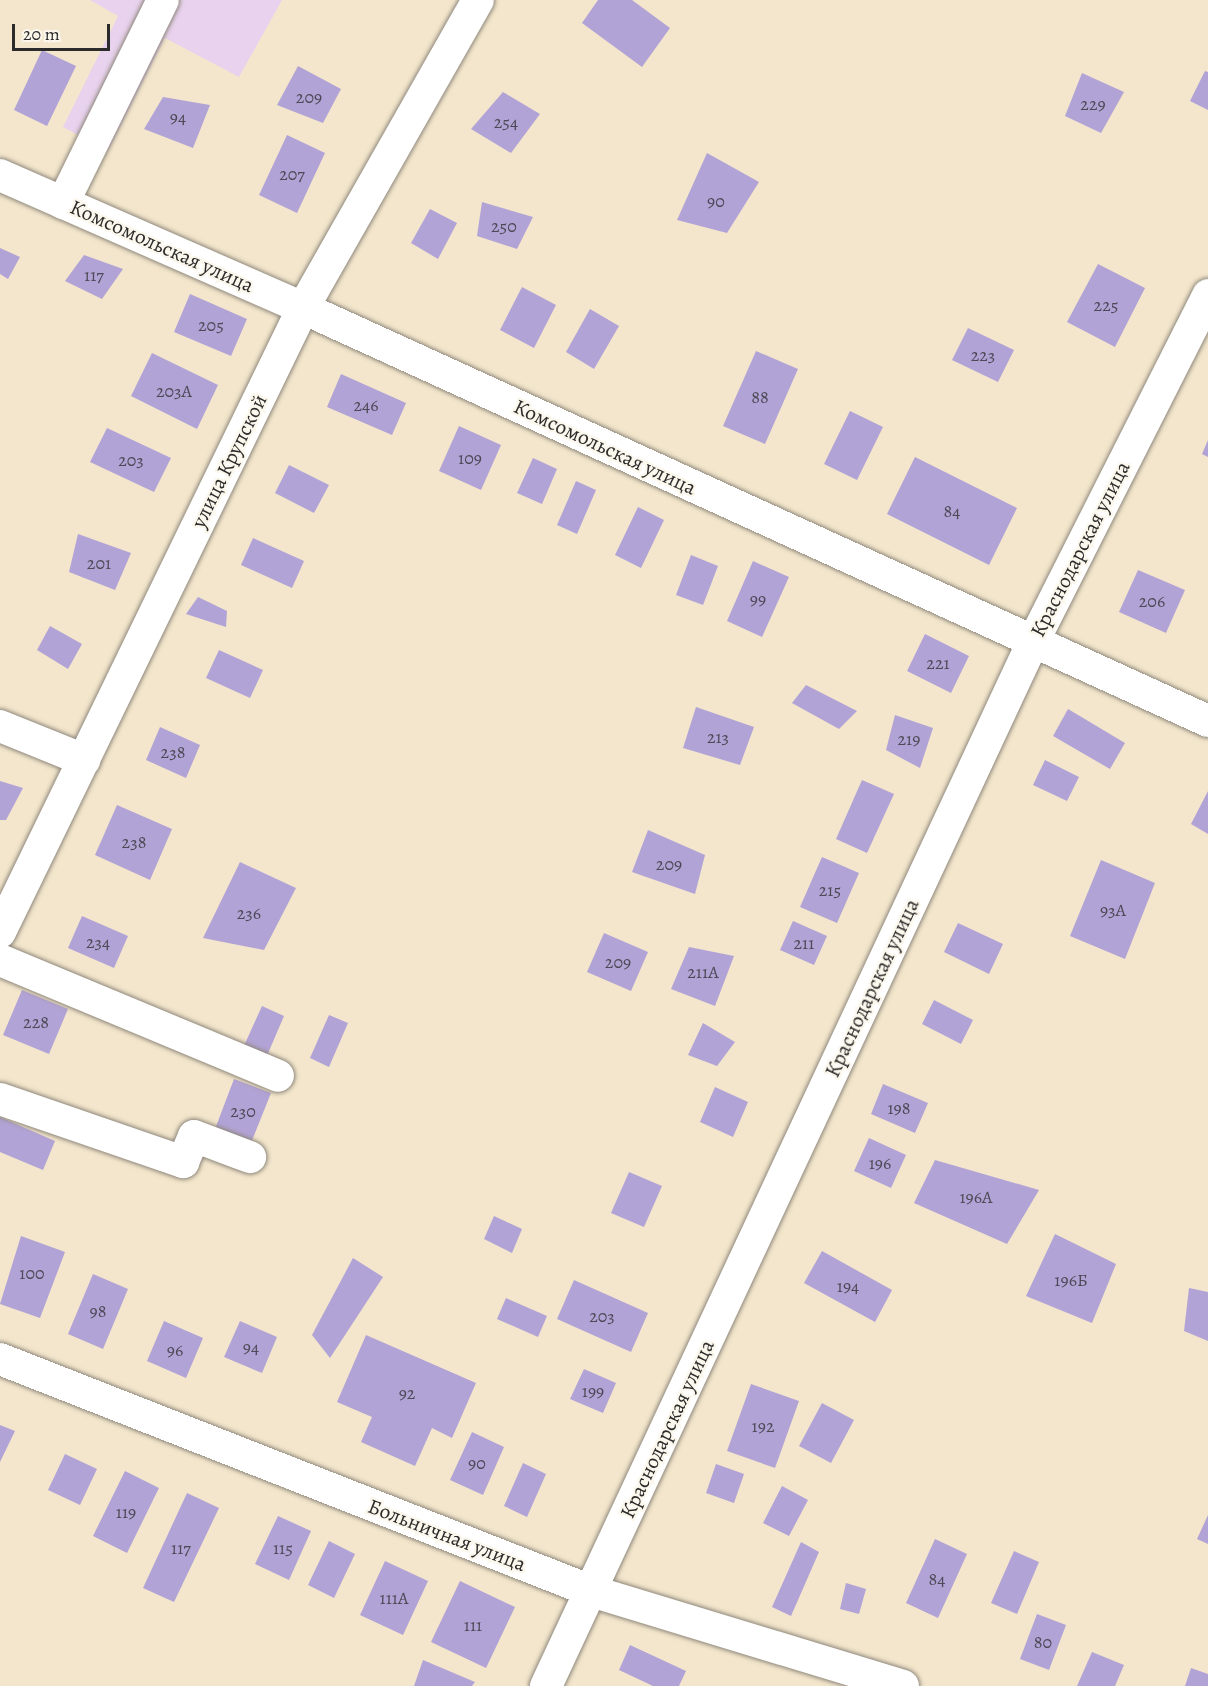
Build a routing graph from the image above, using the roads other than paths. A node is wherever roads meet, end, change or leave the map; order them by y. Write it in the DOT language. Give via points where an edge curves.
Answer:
graph roads {
  1 [pos="164,0"];
  2 [pos="478,0"];
  3 [pos="0,175"];
  4 [pos="63,203"];
  5 [pos="1208,296"];
  6 [pos="303,308"];
  7 [pos="1032,644"];
  8 [pos="1208,721"];
  9 [pos="0,726"];
  10 [pos="84,760"];
  11 [pos="0,932"];
  12 [pos="0,960"];
  13 [pos="278,1076"];
  14 [pos="0,1099"];
  15 [pos="250,1157"];
  16 [pos="0,1359"];
  17 [pos="591,1591"];
  18 [pos="546,1686"];
  19 [pos="903,1686"];
  1 -- 4 [label="street"];
  2 -- 6 [label="street, улица Крупской"];
  3 -- 4 [label="street, Комсомольская улица"];
  4 -- 6 [label="street, Комсомольская улица"];
  5 -- 7 [label="street, Краснодарская улица"];
  6 -- 7 [label="street, Комсомольская улица"];
  6 -- 10 [label="street, улица Крупской"];
  7 -- 8 [label="street, Комсомольская улица"];
  7 -- 17 [label="street, Краснодарская улица"];
  9 -- 10 [label="street"];
  10 -- 11 [label="street, улица Крупской"];
  12 -- 13 [label="street"];
  14 -- 15 [label="street" via="183,1162 194,1136"];
  16 -- 17 [label="street, Больничная улица"];
  17 -- 18 [label="street, Краснодарская улица"];
  17 -- 19 [label="street, Больничная улица"];
}
